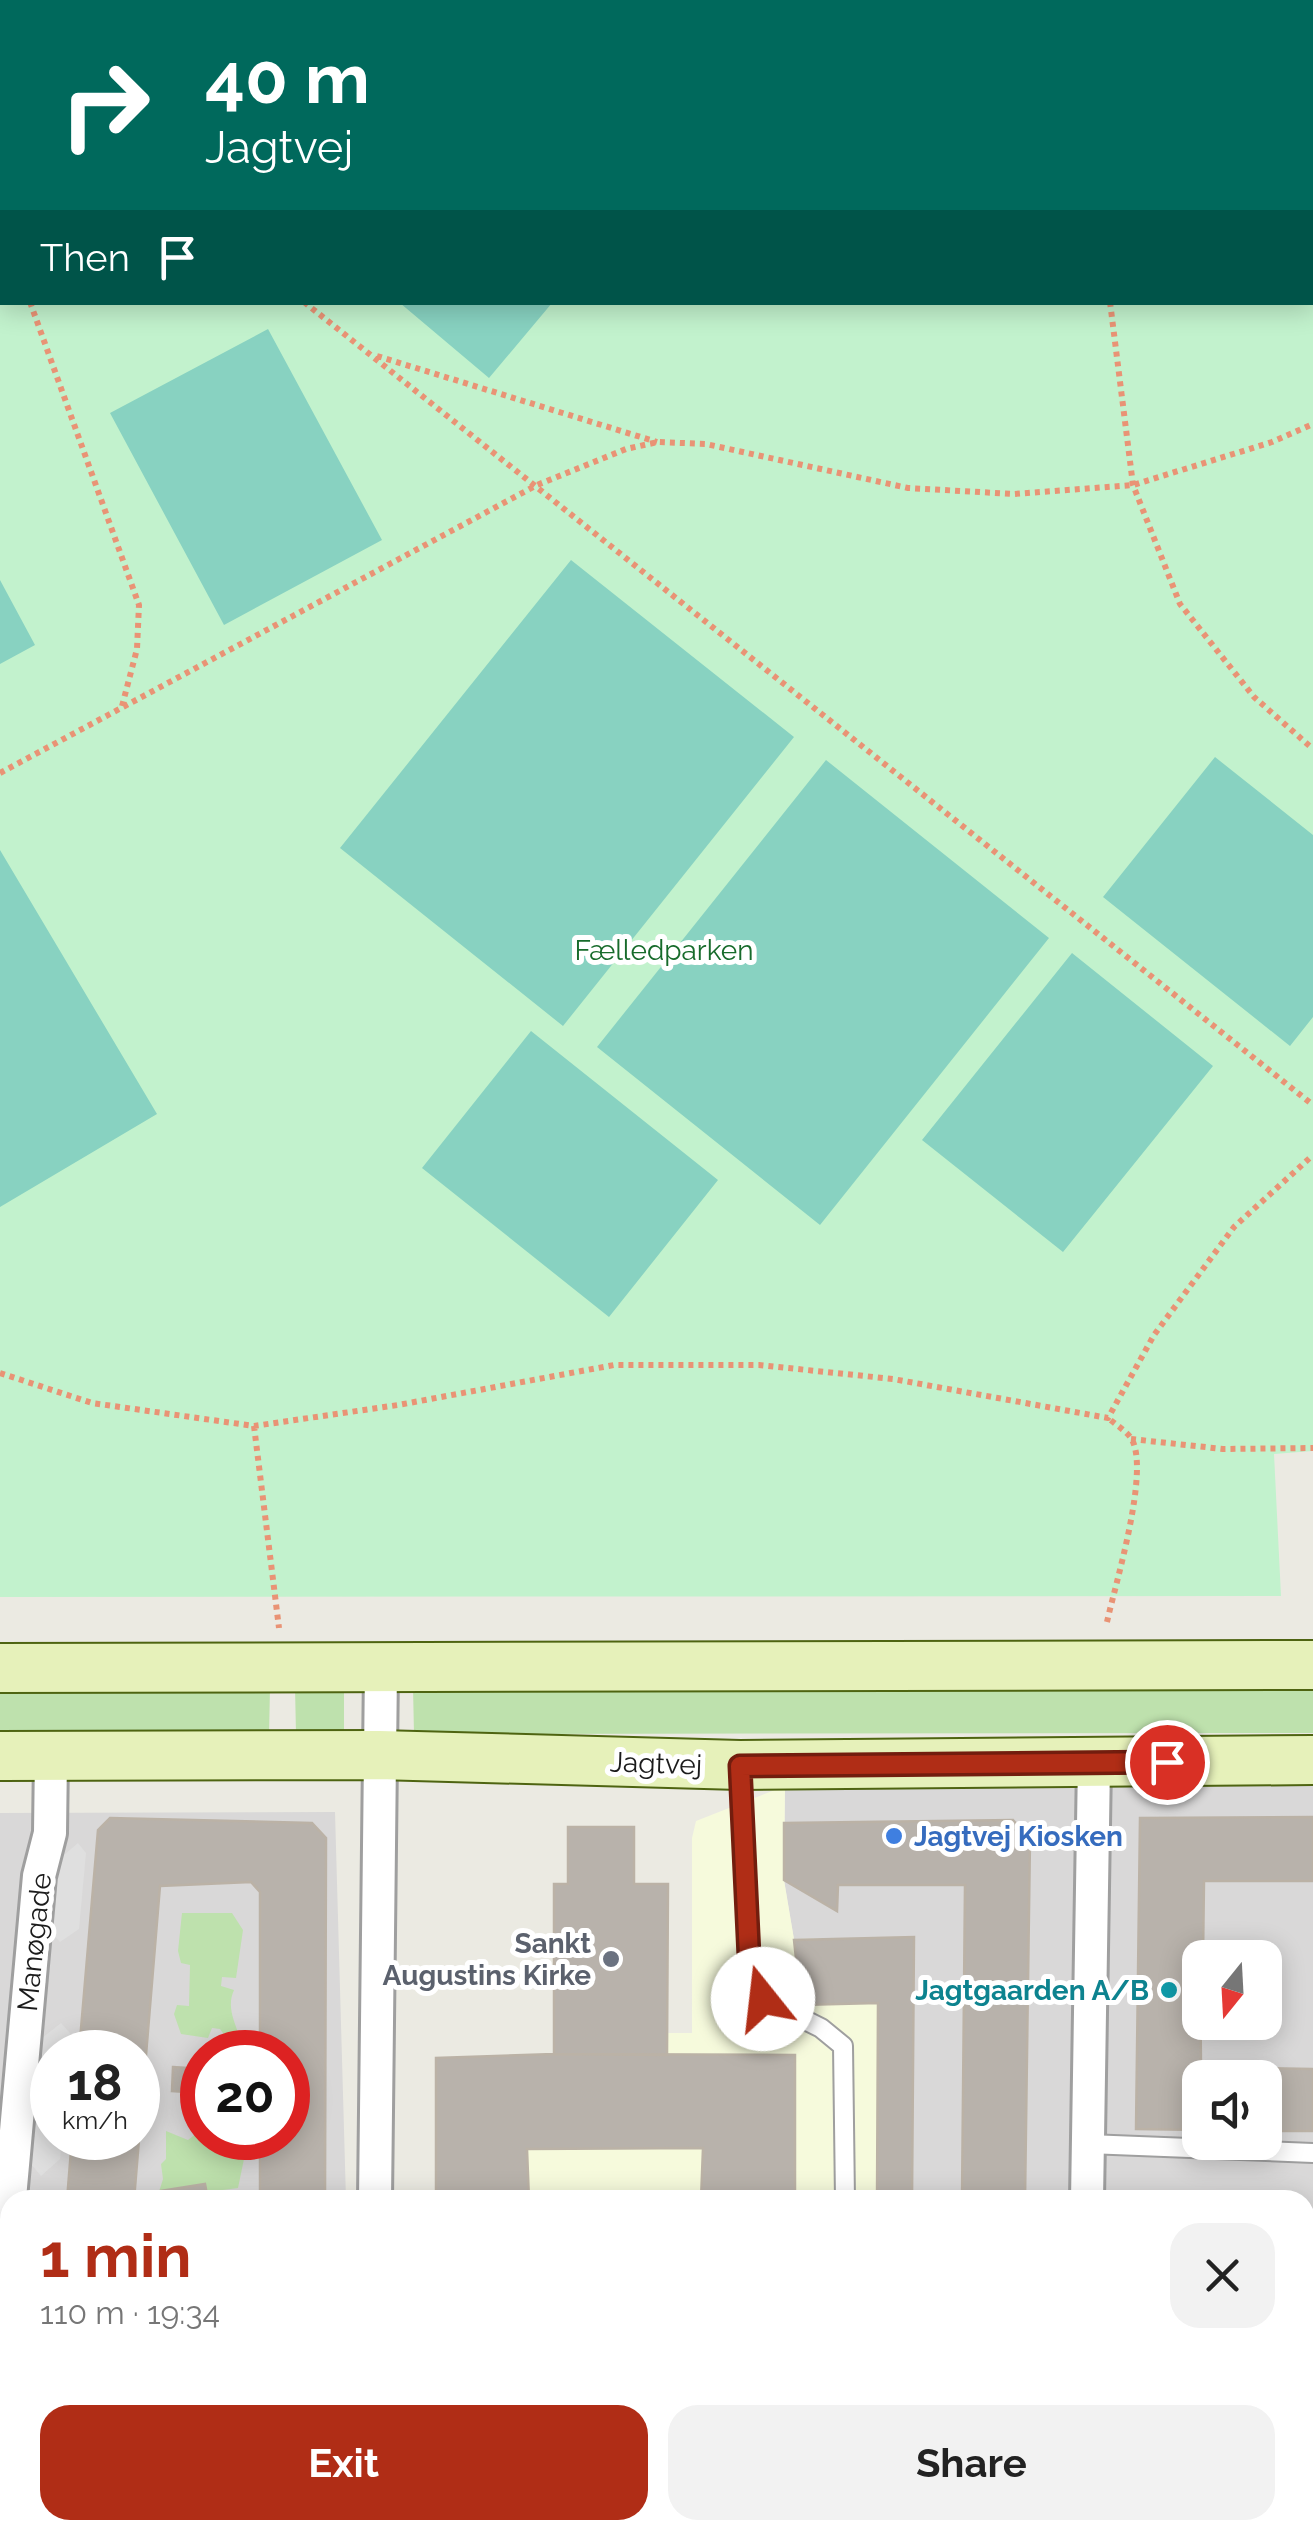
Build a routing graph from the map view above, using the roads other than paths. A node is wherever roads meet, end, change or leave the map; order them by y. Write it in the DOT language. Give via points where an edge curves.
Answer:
graph roads {
  1 [pos="1313,1665"];
  2 [pos="0,1668"];
  3 [pos="381,1668"];
  4 [pos="379,1754"];
  5 [pos="0,1756"];
  6 [pos="51,1756"];
  7 [pos="1313,1760"];
  8 [pos="1094,1762"];
  9 [pos="740,1766"];
  10 [pos="1088,2144"];
  11 [pos="1313,2153"];
  12 [pos="11,2190"];
  13 [pos="376,2190"];
  14 [pos="845,2190"];
  15 [pos="1087,2190"];
  1 -- 3 [label="street"];
  2 -- 3 [label="street"];
  3 -- 4 [label="street"];
  4 -- 6 [label="street, Jagtvej"];
  4 -- 9 [label="street, Jagtvej"];
  4 -- 13 [label="street"];
  5 -- 6 [label="street, Jagtvej"];
  6 -- 12 [label="street, Manøgade" via="50,1833 39,1876"];
  7 -- 8 [label="street, Jagtvej"];
  8 -- 9 [label="street, Jagtvej"];
  8 -- 10 [label="street"];
  9 -- 14 [label="lane" via="750,1977 763,1999 844,2046"];
  10 -- 11 [label="lane"];
  10 -- 15 [label="street"];
}
